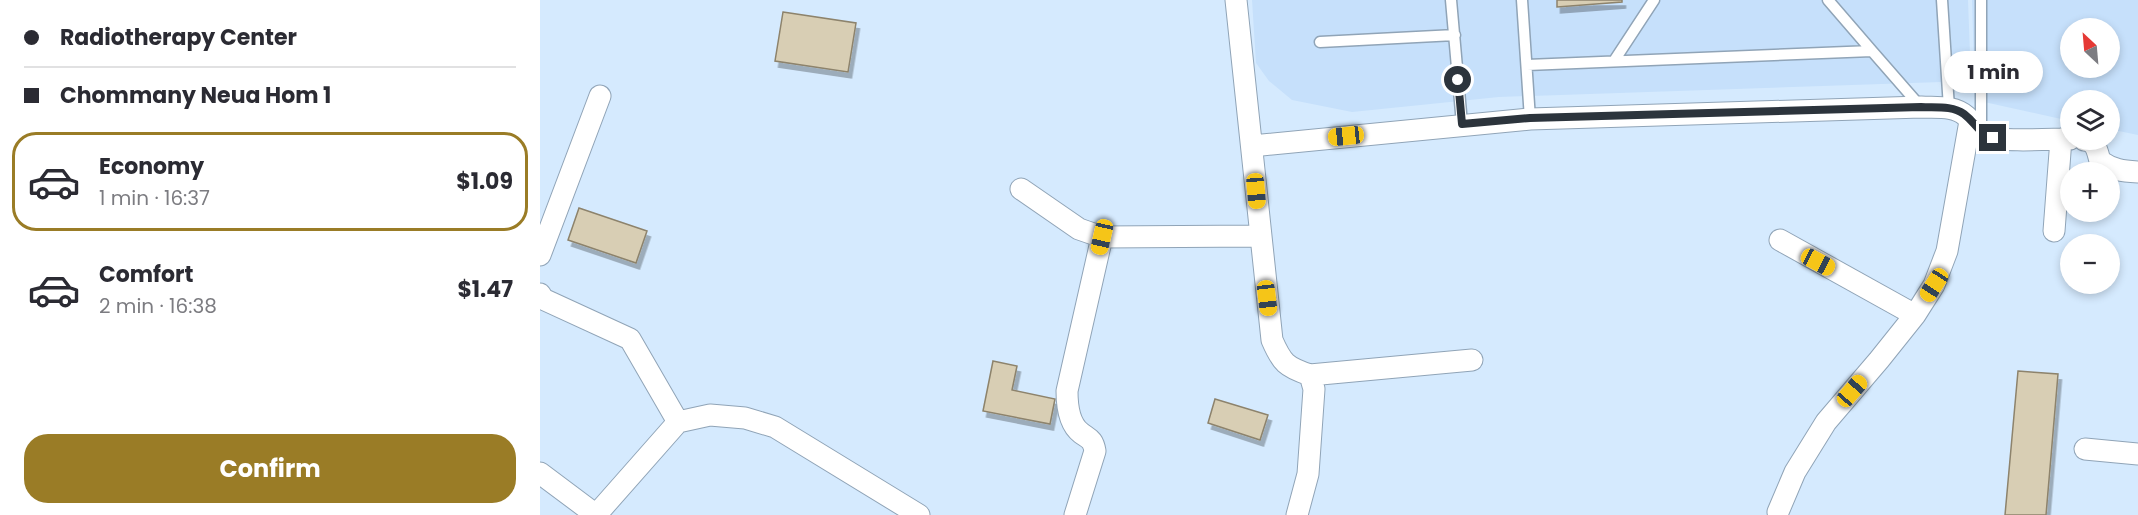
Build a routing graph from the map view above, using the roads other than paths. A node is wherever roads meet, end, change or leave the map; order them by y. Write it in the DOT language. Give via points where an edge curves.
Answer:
graph roads {
  1 [pos="1236,0"];
  2 [pos="1451,0"];
  3 [pos="1522,0"];
  4 [pos="1654,0"];
  5 [pos="1828,0"];
  6 [pos="1942,0"];
  7 [pos="1981,0"];
  8 [pos="1455,35"];
  9 [pos="1320,42"];
  10 [pos="1872,51"];
  11 [pos="1614,61"];
  12 [pos="1527,65"];
  13 [pos="600,96"];
  14 [pos="1921,107"];
  15 [pos="1948,108"];
  16 [pos="1530,118"];
  17 [pos="1462,124"];
  18 [pos="1976,127"];
  19 [pos="2060,139"];
  20 [pos="1252,146"];
  21 [pos="2065,150"];
  22 [pos="2097,150"];
  23 [pos="2138,172"];
  24 [pos="1021,189"];
  25 [pos="2054,231"];
  26 [pos="1260,236"];
  27 [pos="1102,237"];
  28 [pos="1780,240"];
  29 [pos="540,255"];
  30 [pos="540,294"];
  31 [pos="1915,315"];
  32 [pos="1472,360"];
  33 [pos="1310,375"];
  34 [pos="678,422"];
  35 [pos="2085,449"];
  36 [pos="2138,454"];
  37 [pos="540,473"];
  38 [pos="1778,512"];
  39 [pos="596,515"];
  40 [pos="919,515"];
  41 [pos="1075,515"];
  42 [pos="1297,515"];
  1 -- 20 [label="street"];
  2 -- 8 [label="lane"];
  3 -- 12 [label="lane"];
  4 -- 11 [label="lane"];
  5 -- 10 [label="lane"];
  6 -- 15 [label="lane"];
  7 -- 18 [label="lane"];
  8 -- 9 [label="lane"];
  8 -- 17 [label="lane"];
  10 -- 11 [label="lane"];
  10 -- 14 [label="lane"];
  11 -- 12 [label="lane"];
  12 -- 16 [label="lane"];
  13 -- 29 [label="street"];
  14 -- 15 [label="street"];
  14 -- 16 [label="street"];
  15 -- 18 [label="street" via="1965,115"];
  16 -- 17 [label="street"];
  17 -- 20 [label="street"];
  18 -- 19 [label="street" via="1993,138"];
  18 -- 31 [label="street" via="1947,250 1934,285"];
  20 -- 26 [label="street"];
  21 -- 25 [label="street"];
  22 -- 23 [label="street" via="2100,161 2115,171"];
  24 -- 27 [label="street" via="1079,229"];
  26 -- 27 [label="street"];
  26 -- 33 [label="street" via="1272,340 1282,362"];
  27 -- 41 [label="street" via="1067,391 1074,426 1090,437 1095,451"];
  28 -- 31 [label="street"];
  30 -- 34 [label="street" via="543,299 630,339"];
  31 -- 38 [label="street" via="1826,422 1795,472"];
  32 -- 33 [label="street"];
  33 -- 42 [label="street" via="1314,389 1308,474"];
  34 -- 39 [label="street"];
  34 -- 40 [label="street" via="710,415 775,426"];
  35 -- 36 [label="street"];
  37 -- 39 [label="street"];
}
